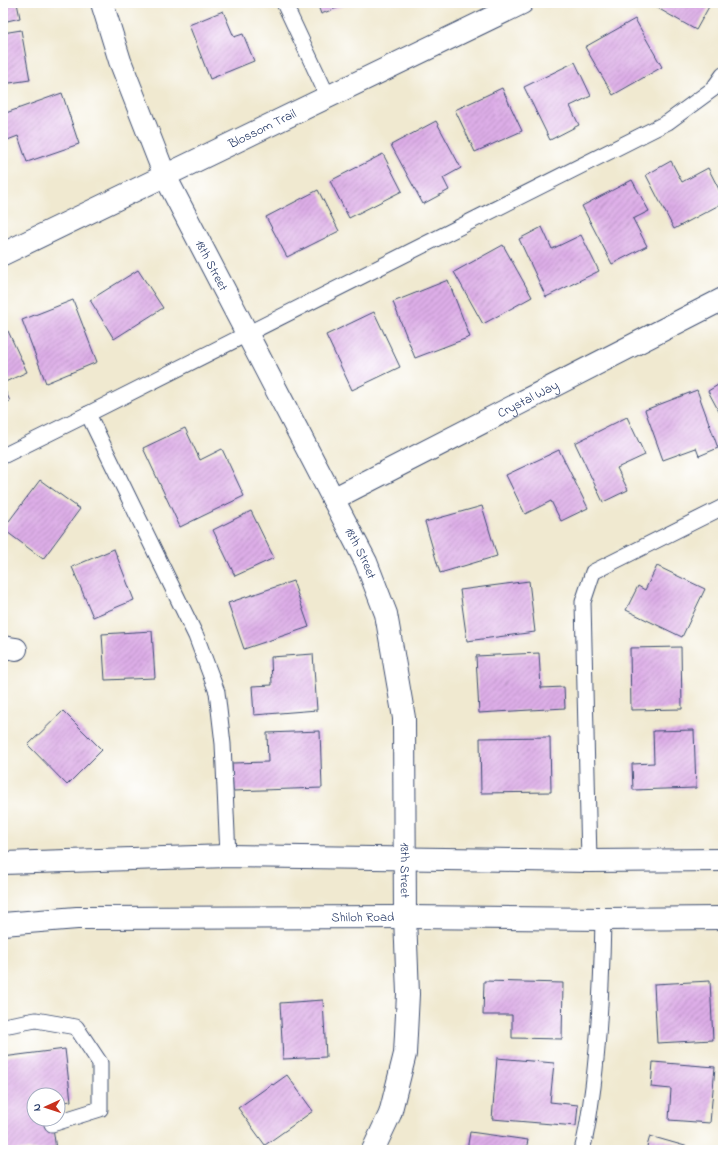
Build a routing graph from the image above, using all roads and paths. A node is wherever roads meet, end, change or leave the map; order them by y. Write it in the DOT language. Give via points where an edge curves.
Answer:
graph roads {
  1 [pos="102,3"];
  2 [pos="284,3"];
  3 [pos="522,3"];
  4 [pos="723,75"];
  5 [pos="328,97"];
  6 [pos="165,176"];
  7 [pos="3,254"];
  8 [pos="723,299"];
  9 [pos="246,334"];
  10 [pos="88,414"];
  11 [pos="3,456"];
  12 [pos="333,499"];
  13 [pos="723,507"];
  14 [pos="228,856"];
  15 [pos="405,859"];
  16 [pos="723,860"];
  17 [pos="589,861"];
  18 [pos="3,863"];
  19 [pos="405,917"];
  20 [pos="723,918"];
  21 [pos="603,919"];
  22 [pos="3,924"];
  23 [pos="3,1026"];
  24 [pos="66,1120"];
  25 [pos="374,1150"];
  26 [pos="582,1150"];
  1 -- 6 [label="street, 18th Street" via="120,61"];
  2 -- 5 [label="lane"];
  3 -- 5 [label="street, Blossom Trail"];
  4 -- 9 [label="lane" via="712,89 668,122"];
  5 -- 6 [label="street, Blossom Trail"];
  6 -- 7 [label="street, Blossom Trail"];
  6 -- 9 [label="street, 18th Street"];
  8 -- 12 [label="street, Crystal Way"];
  9 -- 10 [label="lane"];
  9 -- 12 [label="street, 18th Street"];
  10 -- 11 [label="lane"];
  10 -- 14 [label="lane" via="196,636 217,692 223,744"];
  12 -- 15 [label="street, 18th Street" via="366,562 386,614 404,718"];
  13 -- 17 [label="lane" via="593,572 583,602"];
  14 -- 15 [label="street"];
  14 -- 18 [label="street"];
  15 -- 17 [label="street"];
  15 -- 19 [label="street, 18th Street"];
  16 -- 17 [label="street"];
  19 -- 21 [label="street, Shiloh Road"];
  19 -- 22 [label="street, Shiloh Road" via="77,918"];
  19 -- 25 [label="street, 18th Street" via="408,994 405,1054 390,1114"];
  20 -- 21 [label="street, Shiloh Road"];
  21 -- 26 [label="lane" via="598,1048 587,1134"];
  23 -- 24 [label="lane" via="36,1020 76,1027 100,1063 100,1109"];
}
